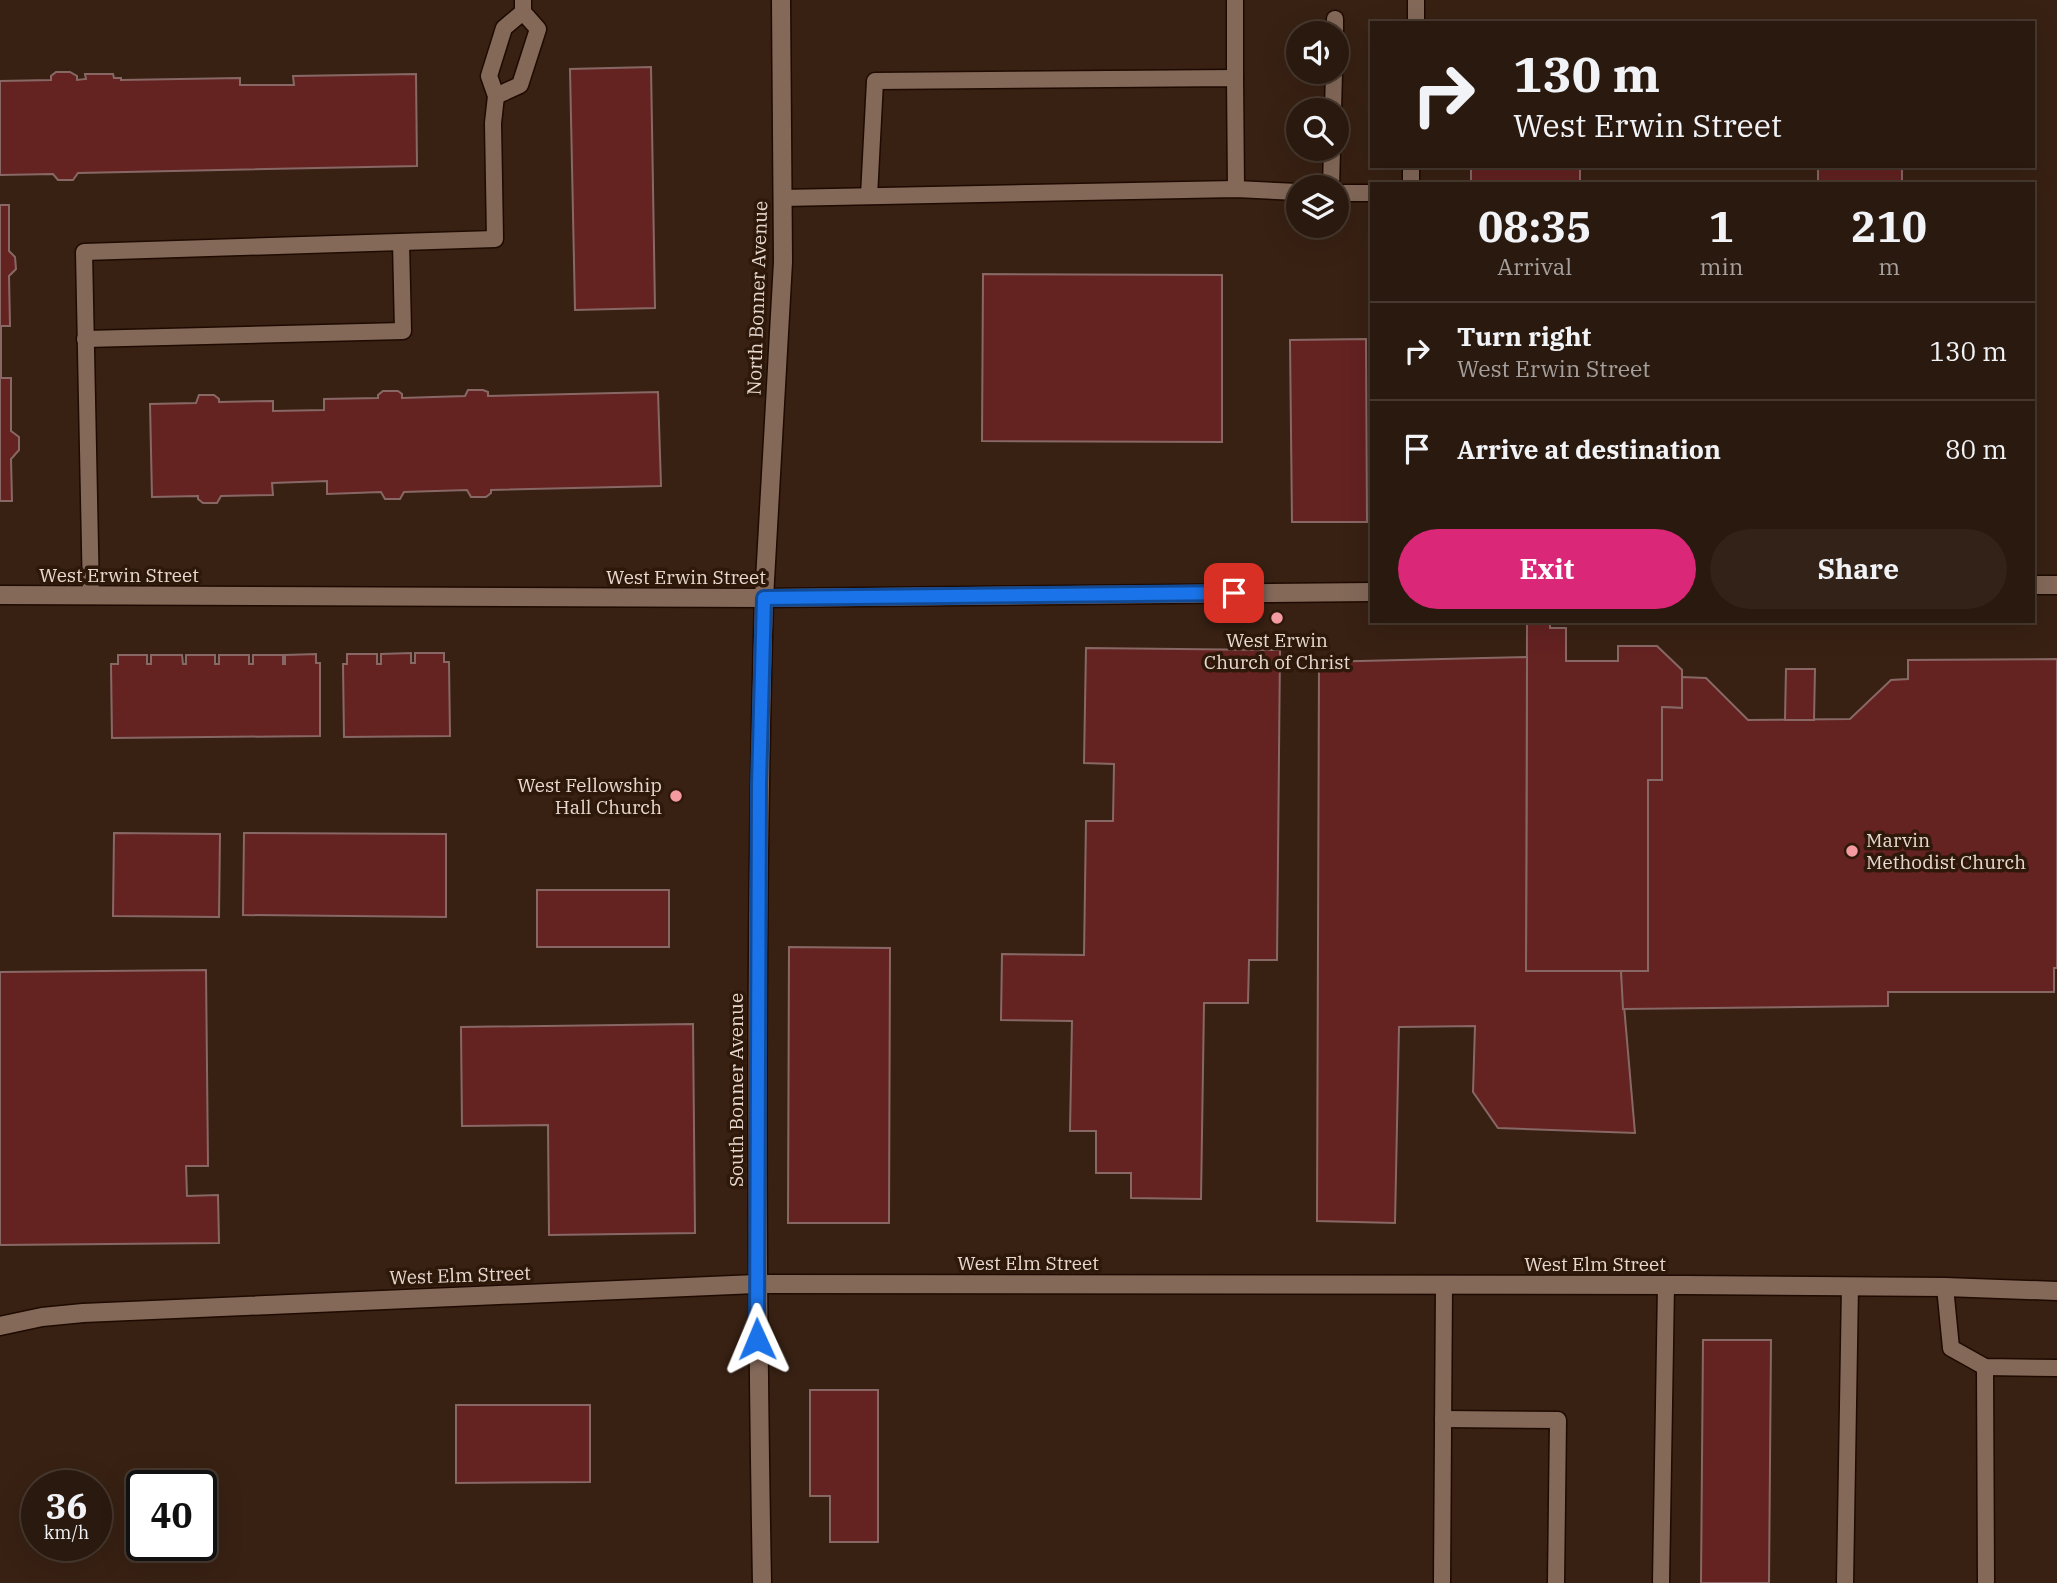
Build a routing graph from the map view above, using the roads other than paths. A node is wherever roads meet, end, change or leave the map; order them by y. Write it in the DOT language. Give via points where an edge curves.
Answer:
graph roads {
  1 [pos="781,0"];
  2 [pos="1235,0"];
  3 [pos="1416,0"];
  4 [pos="523,6"];
  5 [pos="1416,21"];
  6 [pos="1235,78"];
  7 [pos="496,96"];
  8 [pos="1236,189"];
  9 [pos="1286,191"];
  10 [pos="1349,193"];
  11 [pos="1370,193"];
  12 [pos="869,196"];
  13 [pos="782,198"];
  14 [pos="401,242"];
  15 [pos="85,340"];
  16 [pos="2035,585"];
  17 [pos="2057,585"];
  18 [pos="1370,592"];
  19 [pos="0,595"];
  20 [pos="91,596"];
  21 [pos="764,598"];
  22 [pos="756,1284"];
  23 [pos="1444,1285"];
  24 [pos="1667,1285"];
  25 [pos="1850,1286"];
  26 [pos="1945,1287"];
  27 [pos="2057,1292"];
  28 [pos="0,1326"];
  29 [pos="1985,1367"];
  30 [pos="2057,1368"];
  31 [pos="1443,1419"];
  32 [pos="762,1583"];
  33 [pos="1442,1583"];
  34 [pos="1556,1583"];
  35 [pos="1661,1583"];
  36 [pos="1845,1583"];
  37 [pos="1986,1583"];
  1 -- 13 [label="street, North Bonner Avenue"];
  2 -- 6 [label="lane"];
  3 -- 5 [label="lane"];
  4 -- 7 [label="lane" via="504,28 489,76"];
  4 -- 7 [label="lane" via="538,29 520,85"];
  6 -- 8 [label="lane"];
  6 -- 12 [label="lane" via="875,81"];
  7 -- 14 [label="lane" via="495,239"];
  8 -- 9 [label="lane"];
  8 -- 12 [label="lane"];
  10 -- 11 [label="lane"];
  12 -- 13 [label="lane"];
  13 -- 21 [label="street, North Bonner Avenue" via="783,262"];
  14 -- 15 [label="lane" via="84,252"];
  14 -- 15 [label="lane" via="403,331"];
  15 -- 20 [label="lane"];
  16 -- 17 [label="street"];
  18 -- 21 [label="street, West Erwin Street"];
  19 -- 20 [label="street, West Erwin Street"];
  20 -- 21 [label="street, West Erwin Street"];
  21 -- 22 [label="street, South Bonner Avenue"];
  22 -- 23 [label="street, West Elm Street"];
  22 -- 28 [label="street, West Elm Street" via="83,1313"];
  22 -- 32 [label="street, South Bonner Avenue"];
  23 -- 24 [label="street, West Elm Street"];
  23 -- 31 [label="lane"];
  24 -- 25 [label="street, West Elm Street"];
  24 -- 35 [label="lane"];
  25 -- 26 [label="street, West Elm Street"];
  25 -- 36 [label="lane"];
  26 -- 27 [label="street, West Elm Street"];
  26 -- 29 [label="lane" via="1951,1348"];
  29 -- 30 [label="lane"];
  29 -- 37 [label="lane"];
  31 -- 33 [label="lane"];
  31 -- 34 [label="lane" via="1558,1420"];
}
